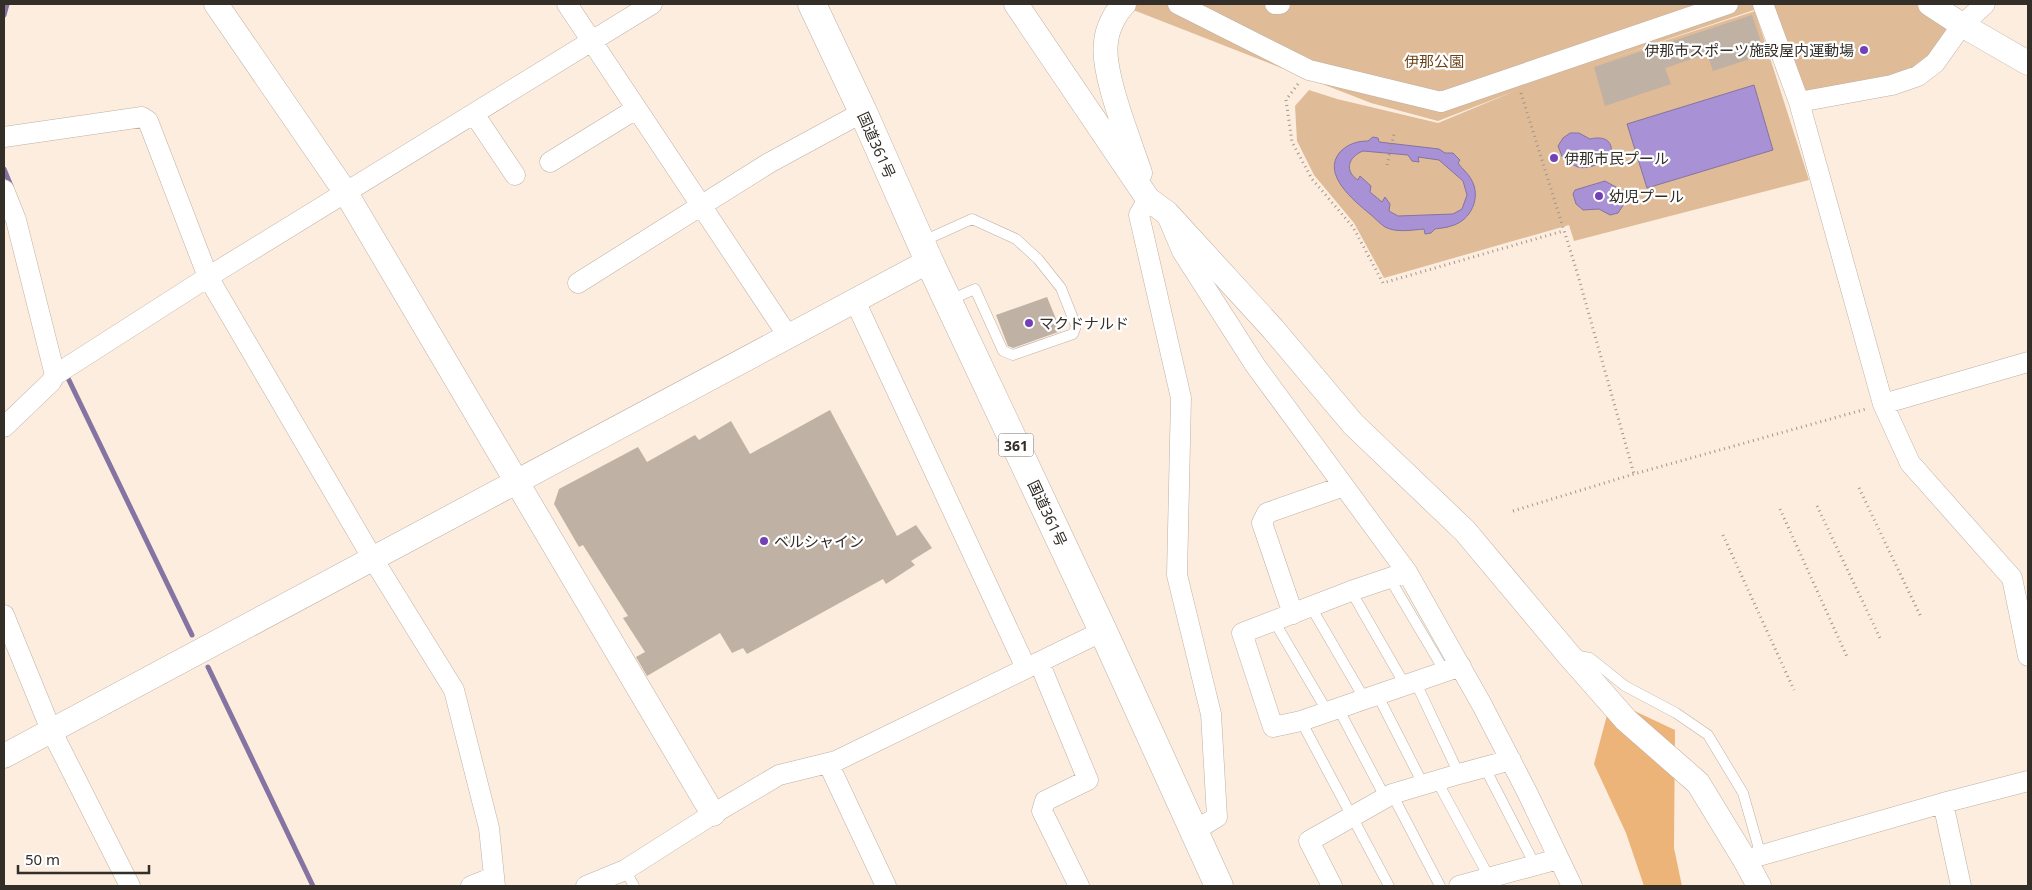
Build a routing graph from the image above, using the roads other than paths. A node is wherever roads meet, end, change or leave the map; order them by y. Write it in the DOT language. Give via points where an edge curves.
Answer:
graph roads {
  1 [pos="216,4"];
  2 [pos="567,4"];
  3 [pos="652,4"];
  4 [pos="812,4"];
  5 [pos="1016,4"];
  6 [pos="1124,4"];
  7 [pos="1178,4"];
  8 [pos="1275,4"];
  9 [pos="1280,4"];
  10 [pos="1728,4"];
  11 [pos="1763,4"];
  12 [pos="1930,4"];
  13 [pos="1985,4"];
  14 [pos="1962,25"];
  15 [pos="592,41"];
  16 [pos="2028,63"];
  17 [pos="1799,102"];
  18 [pos="636,109"];
  19 [pos="863,112"];
  20 [pos="474,114"];
  21 [pos="4,137"];
  22 [pos="550,162"];
  23 [pos="515,175"];
  24 [pos="4,190"];
  25 [pos="346,193"];
  26 [pos="702,206"];
  27 [pos="1158,206"];
  28 [pos="925,252"];
  29 [pos="208,277"];
  30 [pos="578,283"];
  31 [pos="854,301"];
  32 [pos="948,301"];
  33 [pos="788,336"];
  34 [pos="2028,362"];
  35 [pos="62,371"];
  36 [pos="1883,404"];
  37 [pos="4,427"];
  38 [pos="518,482"];
  39 [pos="1344,486"];
  40 [pos="373,559"];
  41 [pos="1399,576"];
  42 [pos="1351,591"];
  43 [pos="1302,610"];
  44 [pos="4,615"];
  45 [pos="1274,621"];
  46 [pos="1103,631"];
  47 [pos="1568,654"];
  48 [pos="2028,656"];
  49 [pos="1032,665"];
  50 [pos="1453,669"];
  51 [pos="1410,683"];
  52 [pos="1371,696"];
  53 [pos="1333,709"];
  54 [pos="1301,721"];
  55 [pos="51,730"];
  56 [pos="4,756"];
  57 [pos="1511,760"];
  58 [pos="828,763"];
  59 [pos="1485,768"];
  60 [pos="1458,774"];
  61 [pos="2028,781"];
  62 [pos="1430,782"];
  63 [pos="1389,796"];
  64 [pos="1943,803"];
  65 [pos="713,814"];
  66 [pos="1352,816"];
  67 [pos="1194,831"];
  68 [pos="1753,858"];
  69 [pos="1558,859"];
  70 [pos="1534,864"];
  71 [pos="629,878"];
  72 [pos="1489,878"];
  73 [pos="494,882"];
  74 [pos="130,886"];
  75 [pos="471,886"];
  76 [pos="586,886"];
  77 [pos="886,886"];
  78 [pos="1079,886"];
  79 [pos="1219,886"];
  80 [pos="1332,886"];
  81 [pos="1389,886"];
  82 [pos="1440,886"];
  83 [pos="1459,886"];
  84 [pos="1572,886"];
  85 [pos="1759,886"];
  86 [pos="1961,886"];
  1 -- 25 [label="street"];
  2 -- 15 [label="street"];
  3 -- 15 [label="street"];
  4 -- 19 [label="highway, 国道361号 / 361"];
  5 -- 27 [label="street"];
  6 -- 27 [label="street" via="1116,12 1106,42 1107,70"];
  7 -- 10 [label="street" via="1309,70 1441,102"];
  8 -- 9 [label="street"];
  11 -- 17 [label="street"];
  12 -- 14 [label="street"];
  13 -- 14 [label="street"];
  14 -- 16 [label="street"];
  14 -- 17 [label="street" via="1935,63 1918,76 1892,85"];
  15 -- 18 [label="street"];
  15 -- 20 [label="street"];
  17 -- 36 [label="street"];
  18 -- 22 [label="street"];
  18 -- 26 [label="street"];
  19 -- 26 [label="street" via="769,163"];
  19 -- 28 [label="highway, 国道361号 / 361"];
  20 -- 23 [label="street"];
  20 -- 25 [label="street"];
  21 -- 29 [label="street" via="142,117 148,121"];
  24 -- 35 [label="street"];
  25 -- 29 [label="street"];
  25 -- 38 [label="street"];
  26 -- 30 [label="street"];
  26 -- 33 [label="street"];
  27 -- 39 [label="street" via="1182,252 1255,366"];
  27 -- 47 [label="street" via="1273,330 1352,424 1465,531"];
  27 -- 67 [label="street" via="1139,215 1181,398 1177,575 1210,714 1217,817"];
  28 -- 31 [label="street"];
  28 -- 32 [label="highway, 国道361号 / 361"];
  28 -- 32 [label="lane" via="972,219 1016,239 1038,259 1061,288 1076,326 1073,334 1013,355 1003,351 975,289"];
  29 -- 35 [label="street"];
  29 -- 40 [label="street"];
  31 -- 33 [label="street"];
  31 -- 49 [label="street"];
  32 -- 46 [label="highway, 国道361号 / 361"];
  33 -- 38 [label="street"];
  34 -- 36 [label="street"];
  35 -- 37 [label="street"];
  36 -- 48 [label="street" via="1910,463 2012,578"];
  38 -- 40 [label="street"];
  38 -- 65 [label="street"];
  39 -- 41 [label="street"];
  39 -- 43 [label="street" via="1268,513 1262,523"];
  40 -- 55 [label="street"];
  40 -- 73 [label="street" via="454,690 489,828"];
  41 -- 42 [label="street"];
  41 -- 50 [label="street"];
  42 -- 43 [label="street"];
  42 -- 51 [label="lane"];
  43 -- 45 [label="street"];
  43 -- 52 [label="lane"];
  44 -- 55 [label="street"];
  45 -- 53 [label="lane"];
  45 -- 54 [label="street" via="1242,633 1273,727"];
  46 -- 49 [label="street"];
  46 -- 67 [label="highway, 国道361号 / 361"];
  47 -- 68 [label="street" via="1626,720 1698,783"];
  47 -- 68 [label="lane" via="1590,658 1625,686 1676,712 1708,735 1743,793"];
  49 -- 58 [label="street"];
  49 -- 78 [label="street" via="1088,780 1045,801 1042,811"];
  50 -- 51 [label="street"];
  50 -- 57 [label="street"];
  51 -- 52 [label="street"];
  51 -- 60 [label="lane"];
  52 -- 53 [label="street"];
  52 -- 62 [label="lane"];
  53 -- 54 [label="street"];
  53 -- 63 [label="lane"];
  54 -- 66 [label="lane"];
  55 -- 56 [label="street"];
  55 -- 74 [label="street"];
  57 -- 59 [label="street"];
  57 -- 69 [label="street"];
  58 -- 65 [label="street" via="779,775"];
  58 -- 77 [label="street"];
  59 -- 60 [label="street"];
  59 -- 70 [label="lane"];
  60 -- 62 [label="street"];
  61 -- 64 [label="street"];
  62 -- 63 [label="street"];
  62 -- 72 [label="lane"];
  63 -- 66 [label="street"];
  63 -- 82 [label="lane"];
  64 -- 68 [label="street"];
  64 -- 86 [label="street"];
  65 -- 71 [label="street"];
  66 -- 80 [label="street" via="1309,841"];
  66 -- 81 [label="lane"];
  67 -- 79 [label="highway, 国道361号 / 361"];
  68 -- 85 [label="street"];
  69 -- 70 [label="street"];
  69 -- 84 [label="street"];
  70 -- 72 [label="street"];
  71 -- 76 [label="street"];
  72 -- 83 [label="street"];
  73 -- 75 [label="street"];
}
